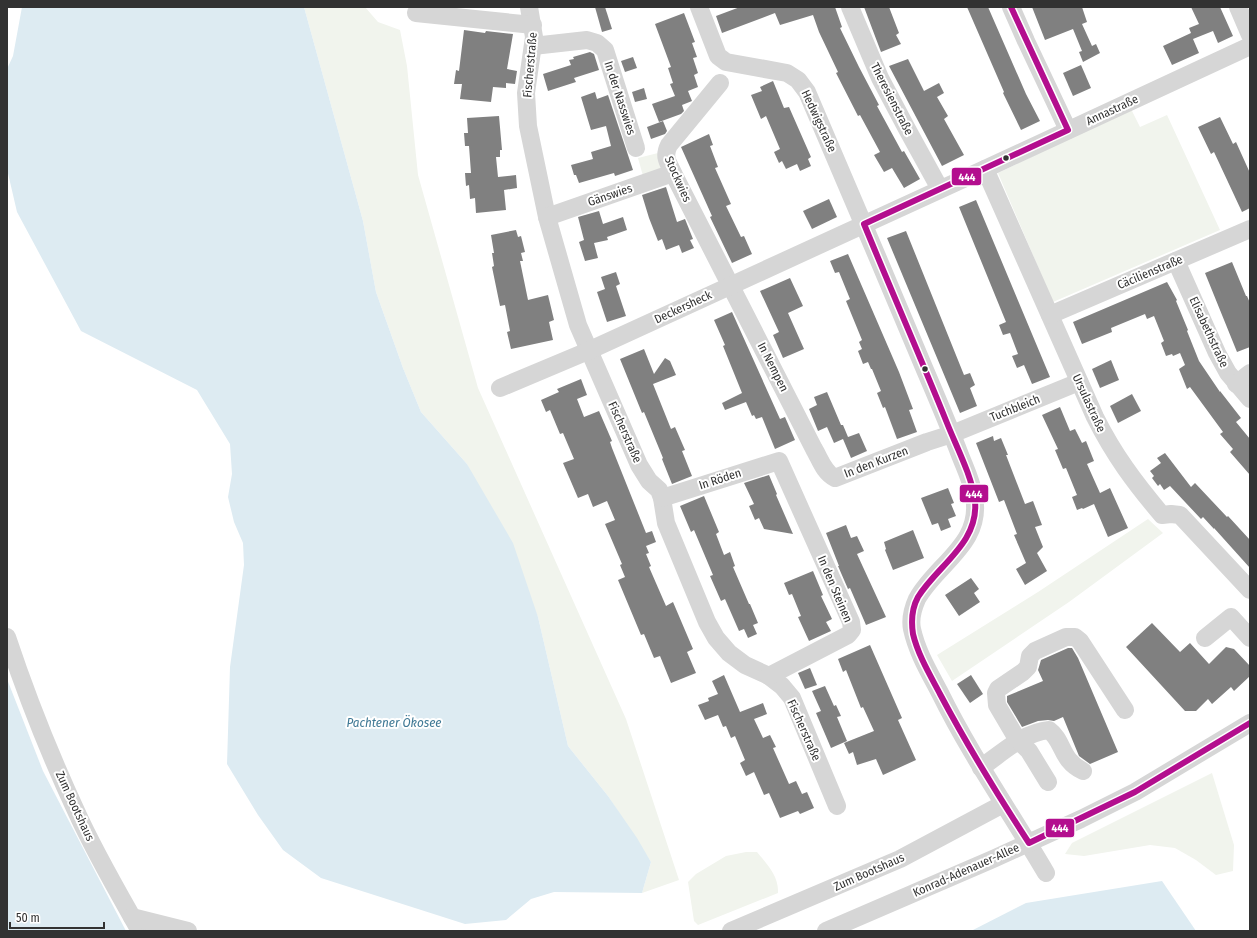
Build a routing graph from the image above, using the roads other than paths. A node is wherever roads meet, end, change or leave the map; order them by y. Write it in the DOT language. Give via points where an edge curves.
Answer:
graph roads {
  1 [pos="529,7"];
  2 [pos="699,7"];
  3 [pos="850,7"];
  4 [pos="1012,7"];
  5 [pos="1238,7"];
  6 [pos="416,12"];
  7 [pos="533,26"];
  8 [pos="1250,35"];
  9 [pos="533,46"];
  10 [pos="1250,46"];
  11 [pos="720,83"];
  12 [pos="1068,130"];
  13 [pos="636,148"];
  14 [pos="985,169"];
  15 [pos="673,173"];
  16 [pos="940,188"];
  17 [pos="547,216"];
  18 [pos="864,224"];
  19 [pos="1250,229"];
  20 [pos="1176,260"];
  21 [pos="731,285"];
  22 [pos="1050,315"];
  23 [pos="588,351"];
  24 [pos="1243,379"];
  25 [pos="1079,382"];
  26 [pos="500,388"];
  27 [pos="1250,399"];
  28 [pos="952,434"];
  29 [pos="814,449"];
  30 [pos="779,461"];
  31 [pos="662,498"];
  32 [pos="1250,590"];
  33 [pos="7,637"];
  34 [pos="1205,638"];
  35 [pos="1250,638"];
  36 [pos="769,676"];
  37 [pos="1125,710"];
  38 [pos="1250,723"];
  39 [pos="1019,741"];
  40 [pos="983,770"];
  41 [pos="1083,771"];
  42 [pos="1048,782"];
  43 [pos="1003,804"];
  44 [pos="837,806"];
  45 [pos="1029,843"];
  46 [pos="1046,873"];
  47 [pos="136,924"];
  48 [pos="178,930"];
  49 [pos="731,931"];
  50 [pos="826,931"];
  1 -- 7 [label="street, Fischerstraße"];
  2 -- 18 [label="street, Hedwigstraße" via="718,56 726,62 787,73 798,80 807,92"];
  3 -- 16 [label="street, Theresienstraße" via="880,78"];
  4 -- 12 [label="street"];
  5 -- 8 [label="street"];
  6 -- 7 [label="street"];
  7 -- 9 [label="street, Fischerstraße"];
  9 -- 13 [label="street, In der Nasswies" via="587,40 597,43 604,50"];
  9 -- 17 [label="street, Fischerstraße" via="526,94 528,126"];
  10 -- 12 [label="street, Annastraße"];
  11 -- 15 [label="street, Stockwies" via="669,145 666,157"];
  12 -- 14 [label="street, Annastraße"];
  14 -- 16 [label="street, Annastraße"];
  14 -- 22 [label="street, Ursulastraße"];
  15 -- 17 [label="street, Gänswies"];
  15 -- 21 [label="street, Stockwies"];
  16 -- 18 [label="street, Annastraße"];
  17 -- 23 [label="street, Fischerstraße" via="569,297"];
  18 -- 21 [label="street, Deckersheck"];
  18 -- 28 [label="street, Hedwigstraße"];
  19 -- 20 [label="street, Cäcilienstraße"];
  20 -- 22 [label="street, Cäcilienstraße"];
  20 -- 24 [label="street, Elisabethstraße" via="1228,373"];
  21 -- 23 [label="street, Deckersheck"];
  21 -- 29 [label="street, In Nempen"];
  22 -- 25 [label="street, Ursulastraße"];
  23 -- 26 [label="street, Deckersheck"];
  23 -- 31 [label="street, Fischerstraße" via="639,465 649,481 659,490"];
  24 -- 27 [label="street, Elisabethstraße"];
  25 -- 28 [label="street, Tuchbleich"];
  25 -- 32 [label="street, Ursulastraße" via="1106,440 1162,516 1180,515"];
  28 -- 29 [label="street, In den Kurzen" via="835,478 827,472"];
  28 -- 40 [label="street, Hedwigstraße" via="974,495 974,520 964,544 928,583 917,600 912,615 912,626 919,650 949,712"];
  30 -- 31 [label="street, In Röden"];
  30 -- 36 [label="street, In den Steinen" via="852,630 848,635"];
  31 -- 36 [label="street, Fischerstraße" via="666,522 716,638 729,653 745,665"];
  33 -- 47 [label="street, Zum Bootshaus" via="25,690 77,814"];
  34 -- 35 [label="street" via="1231,617"];
  36 -- 44 [label="street, Fischerstraße" via="792,698"];
  37 -- 39 [label="street" via="1080,641 1075,637 1066,637 1035,652 1030,656 1028,667 996,693 997,705"];
  38 -- 45 [label="street, Konrad-Adenauer-Allee" via="1135,792"];
  39 -- 40 [label="street"];
  39 -- 41 [label="street" via="1049,730 1054,734 1066,758"];
  39 -- 42 [label="street" via="1029,751"];
  40 -- 43 [label="street, Hedwigstraße"];
  43 -- 45 [label="street, Hedwigstraße"];
  43 -- 49 [label="street, Zum Bootshaus" via="900,859"];
  45 -- 46 [label="street, Hedwigstraße"];
  45 -- 50 [label="street, Konrad-Adenauer-Allee"];
  47 -- 48 [label="street, Zum Bootshaus"];
}
